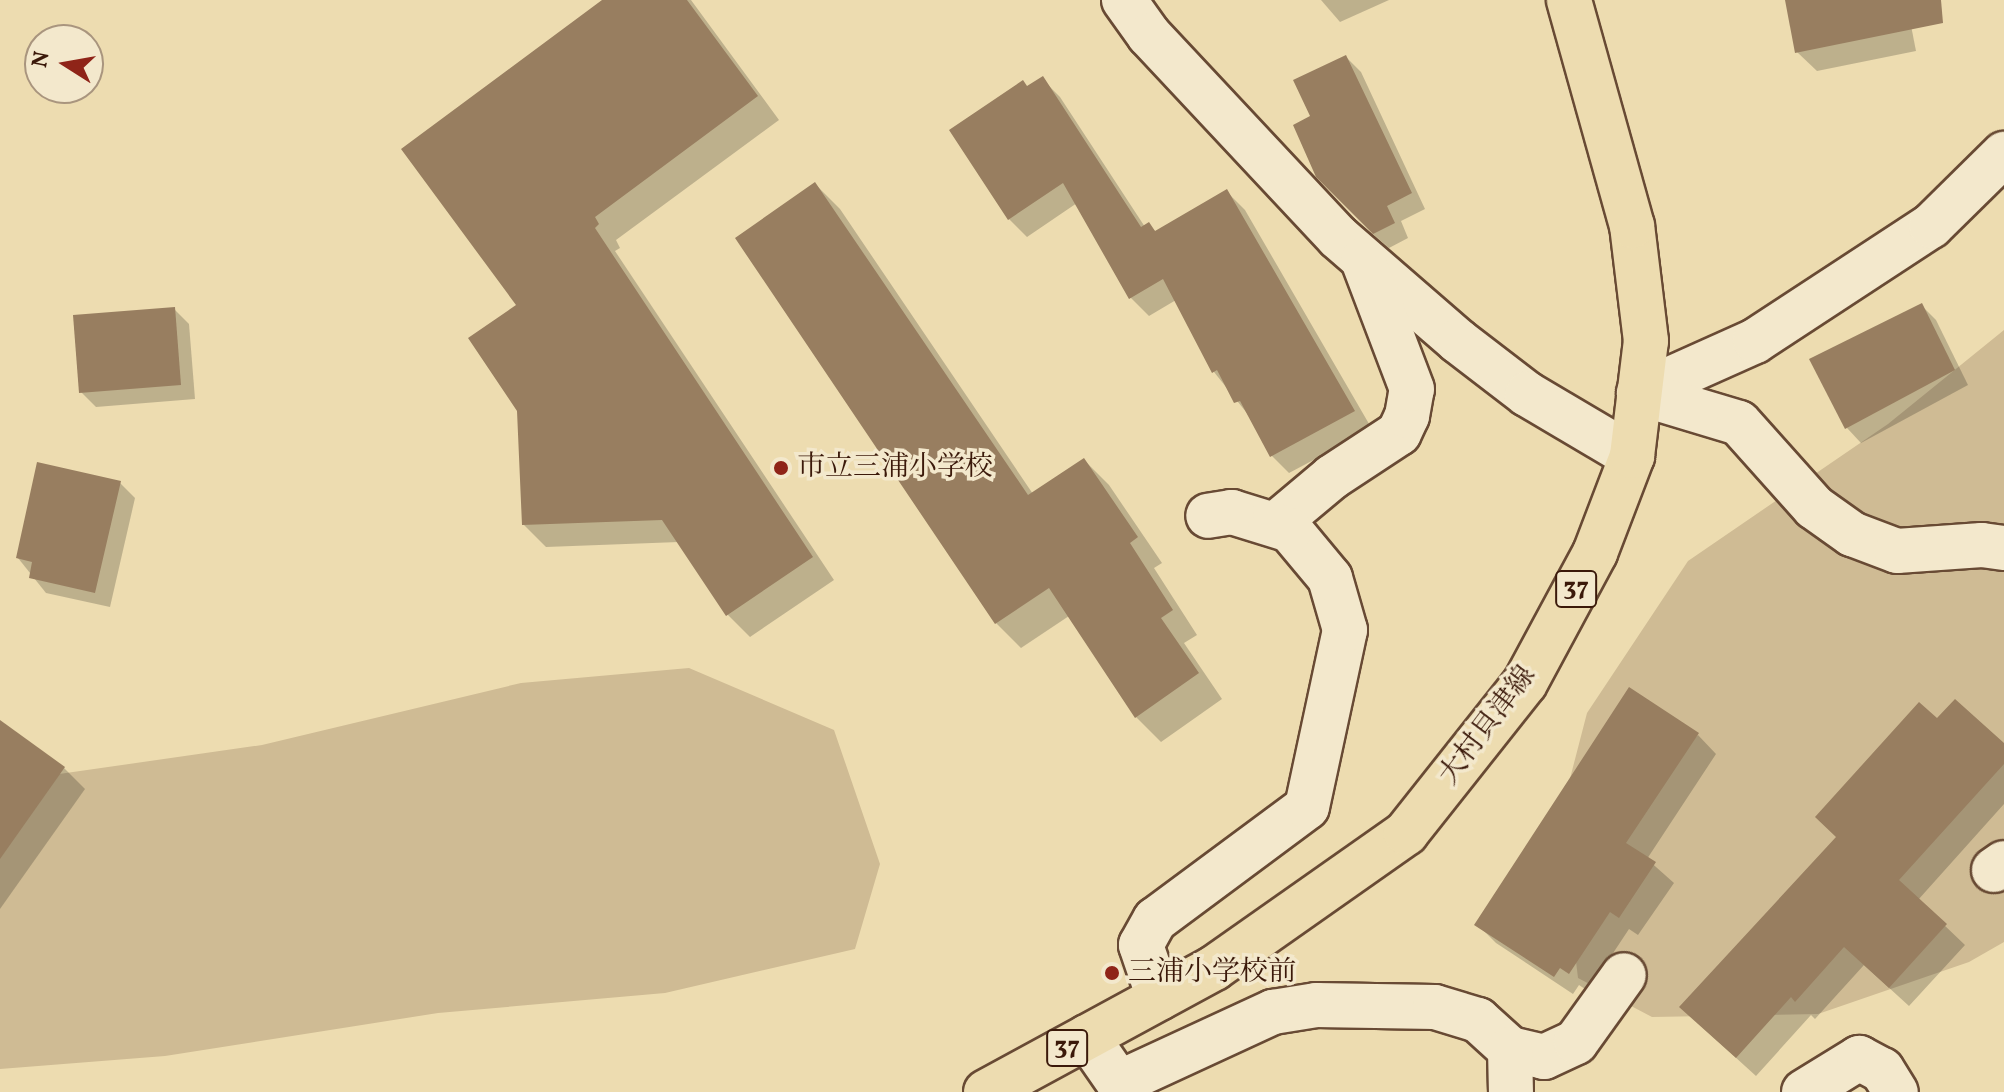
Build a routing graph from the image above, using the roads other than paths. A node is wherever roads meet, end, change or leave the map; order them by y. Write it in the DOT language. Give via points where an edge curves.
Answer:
graph roads {
  1 [pos="1124,0"];
  2 [pos="1569,0"];
  3 [pos="2004,154"];
  4 [pos="1363,260"];
  5 [pos="1639,393"];
  6 [pos="1632,456"];
  7 [pos="1208,516"];
  8 [pos="1276,524"];
  9 [pos="2004,548"];
  10 [pos="1624,975"];
  11 [pos="1159,998"];
  12 [pos="1087,1037"];
  13 [pos="1510,1049"];
  14 [pos="986,1092"];
  15 [pos="1511,1092"];
  16 [pos="1804,1092"];
  17 [pos="1896,1092"];
  1 -- 4 [label="street" via="1149,35"];
  2 -- 5 [label="main road, 大村貝津線 / 37" via="1632,226 1646,341"];
  3 -- 5 [label="street" via="1931,226 1780,325"];
  4 -- 6 [label="street" via="1527,394"];
  4 -- 8 [label="street" via="1412,389 1407,416 1399,433 1332,477"];
  5 -- 6 [label="main road, 大村貝津線 / 37"];
  5 -- 9 [label="street" via="1739,423 1814,507 1852,534 1897,551"];
  6 -- 11 [label="main road, 大村貝津線 / 37" via="1595,553 1525,683 1406,833 1214,968"];
  7 -- 8 [label="street" via="1232,512"];
  8 -- 11 [label="street" via="1290,530 1330,578 1345,630 1307,807 1155,920 1141,945"];
  10 -- 13 [label="street" via="1576,1042 1544,1057"];
  11 -- 12 [label="main road, 大村貝津線 / 37"];
  12 -- 13 [label="street" via="1119,1083 1273,1012 1316,1005 1435,1007 1478,1020"];
  12 -- 14 [label="main road, 大村貝津線 / 37"];
  13 -- 15 [label="street"];
  16 -- 17 [label="street" via="1859,1058 1882,1070"];
}
